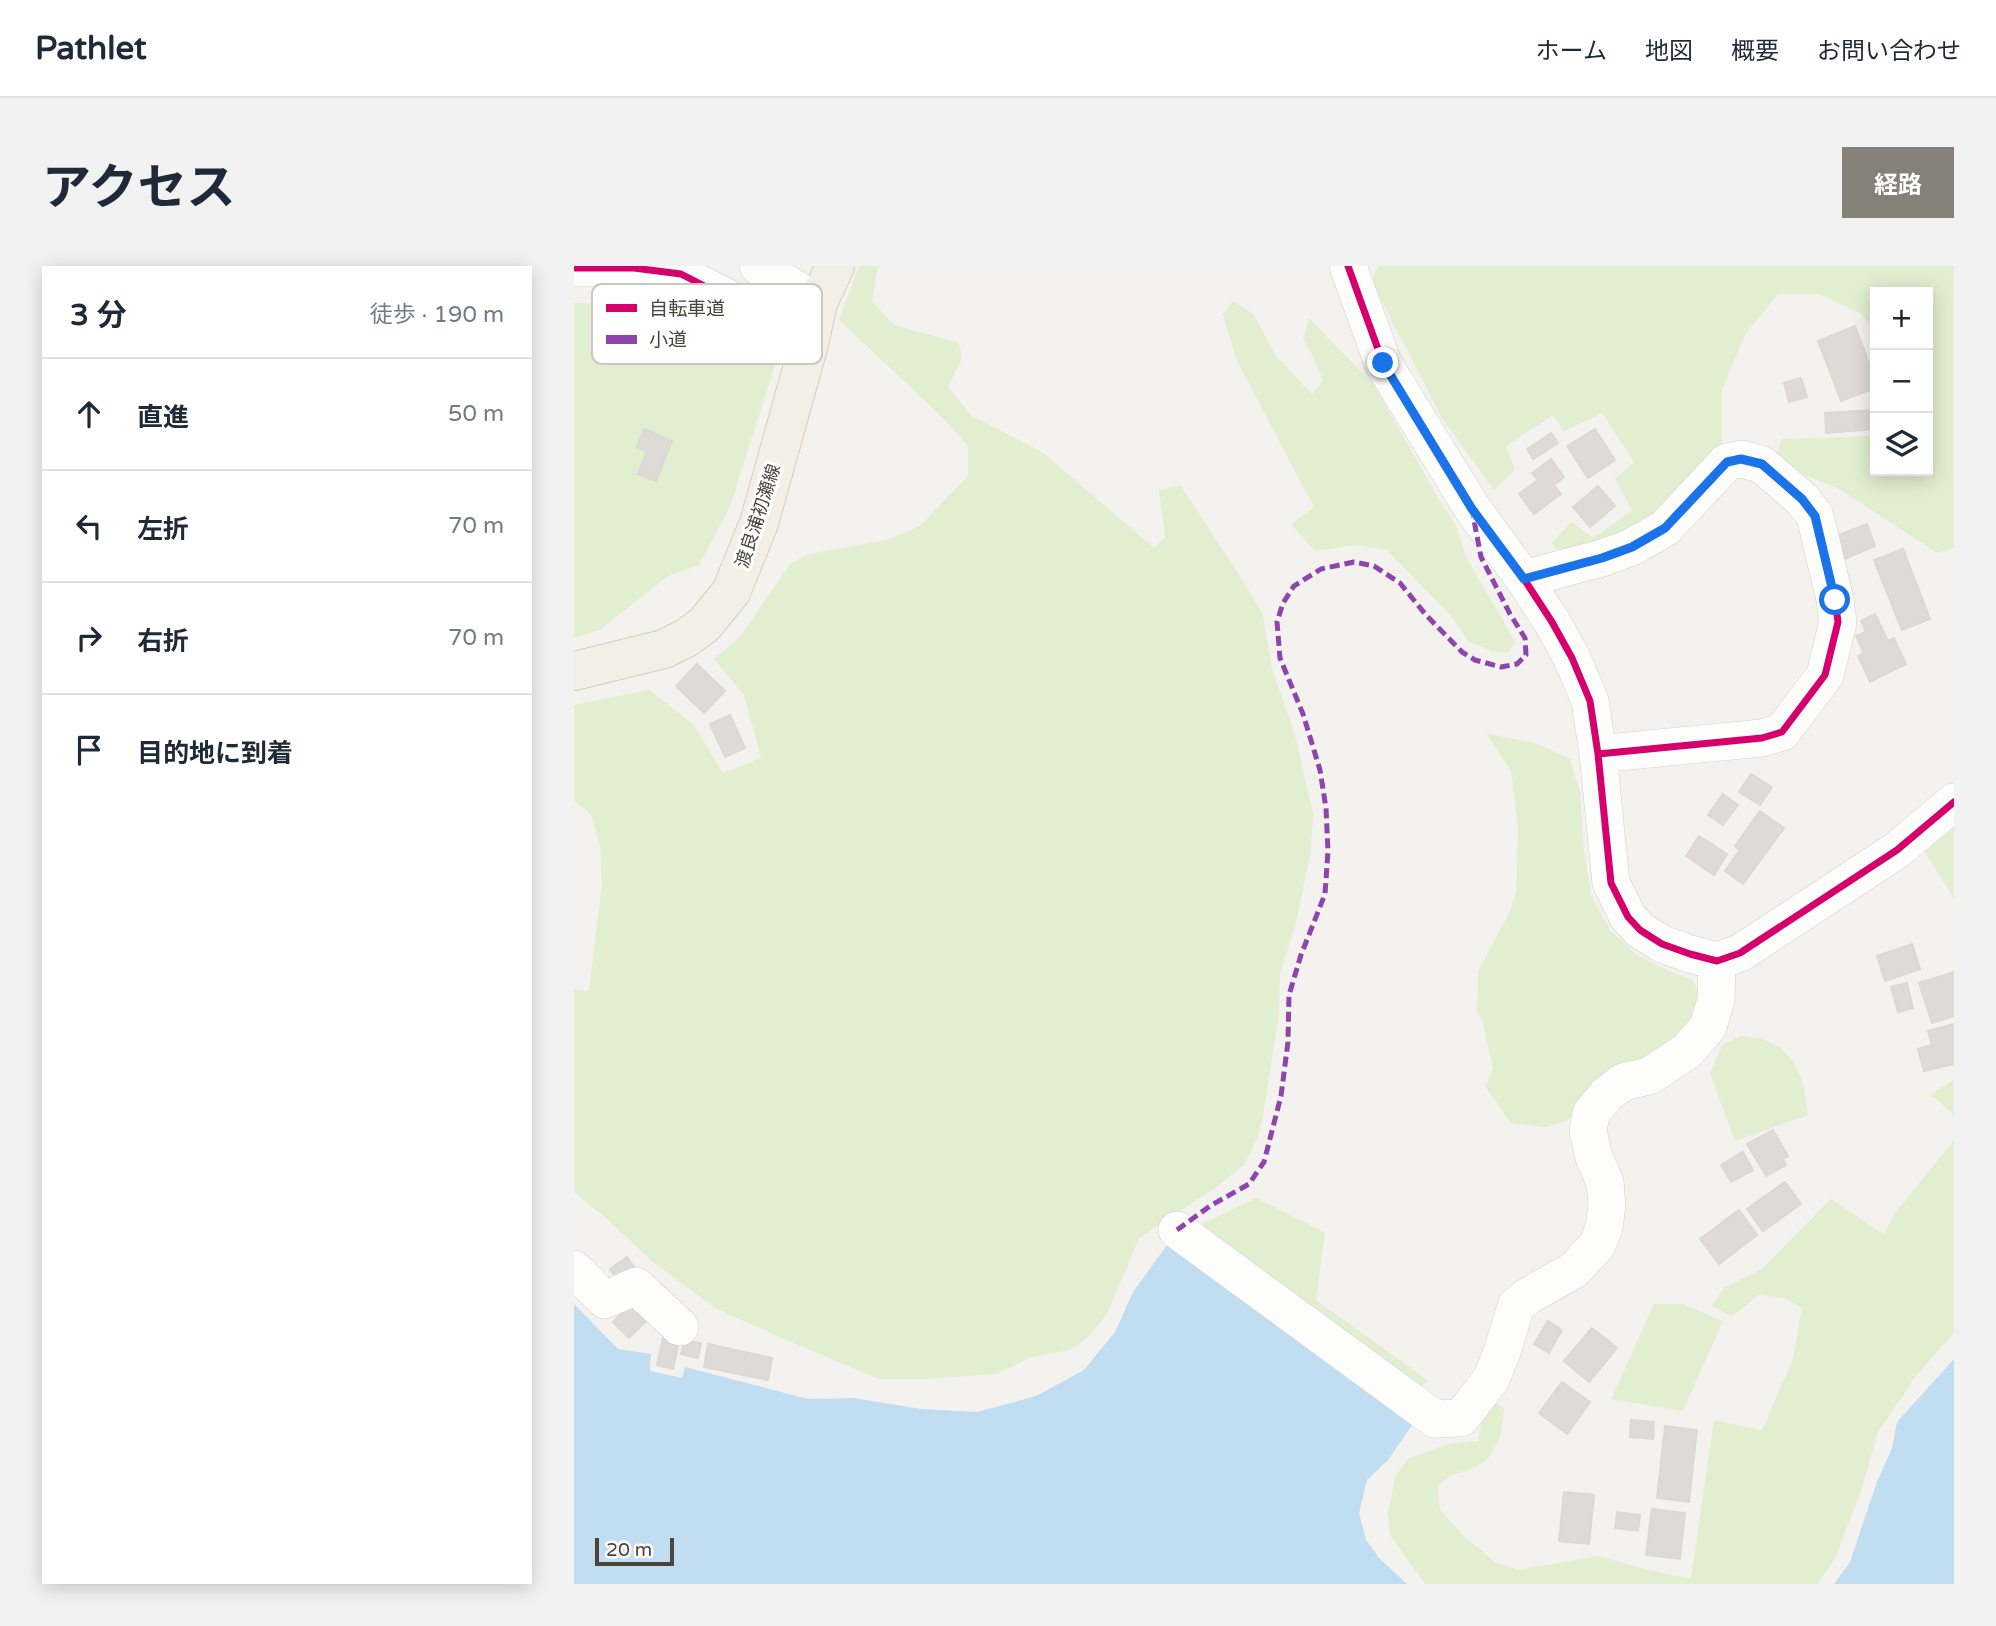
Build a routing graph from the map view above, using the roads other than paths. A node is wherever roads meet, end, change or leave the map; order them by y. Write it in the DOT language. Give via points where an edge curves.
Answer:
graph roads {
  1 [pos="758,266"];
  2 [pos="835,266"];
  3 [pos="1348,266"];
  4 [pos="574,268"];
  5 [pos="700,284"];
  6 [pos="787,284"];
  7 [pos="822,294"];
  8 [pos="803,364"];
  9 [pos="1524,579"];
  10 [pos="574,671"];
  11 [pos="1598,754"];
  12 [pos="1954,802"];
  13 [pos="1717,961"];
  14 [pos="1177,1230"];
  15 [pos="574,1269"];
  16 [pos="680,1327"];
  1 -- 6 [label="street"];
  2 -- 7 [label="main road, 渡良浦初瀬線"];
  3 -- 9 [label="street" via="1383,363 1472,509"];
  4 -- 5 [label="street" via="634,268 681,274"];
  8 -- 10 [label="main road, 渡良浦初瀬線" via="759,523 731,592 704,625 686,638 664,649"];
  9 -- 11 [label="street" via="1552,622 1590,701"];
  9 -- 11 [label="street" via="1602,558 1665,528 1727,462 1741,459 1762,464 1815,516 1838,622 1825,675 1782,732 1762,738"];
  11 -- 13 [label="street" via="1611,883 1628,917 1662,944"];
  12 -- 13 [label="street" via="1876,865 1749,948"];
  13 -- 14 [label="street" via="1716,1000 1708,1027 1687,1051 1649,1076 1623,1082 1591,1114 1588,1131 1605,1182 1607,1205 1597,1245 1574,1270 1517,1306 1491,1379 1461,1418 1435,1419"];
  15 -- 16 [label="street" via="604,1300 636,1286"];
}
